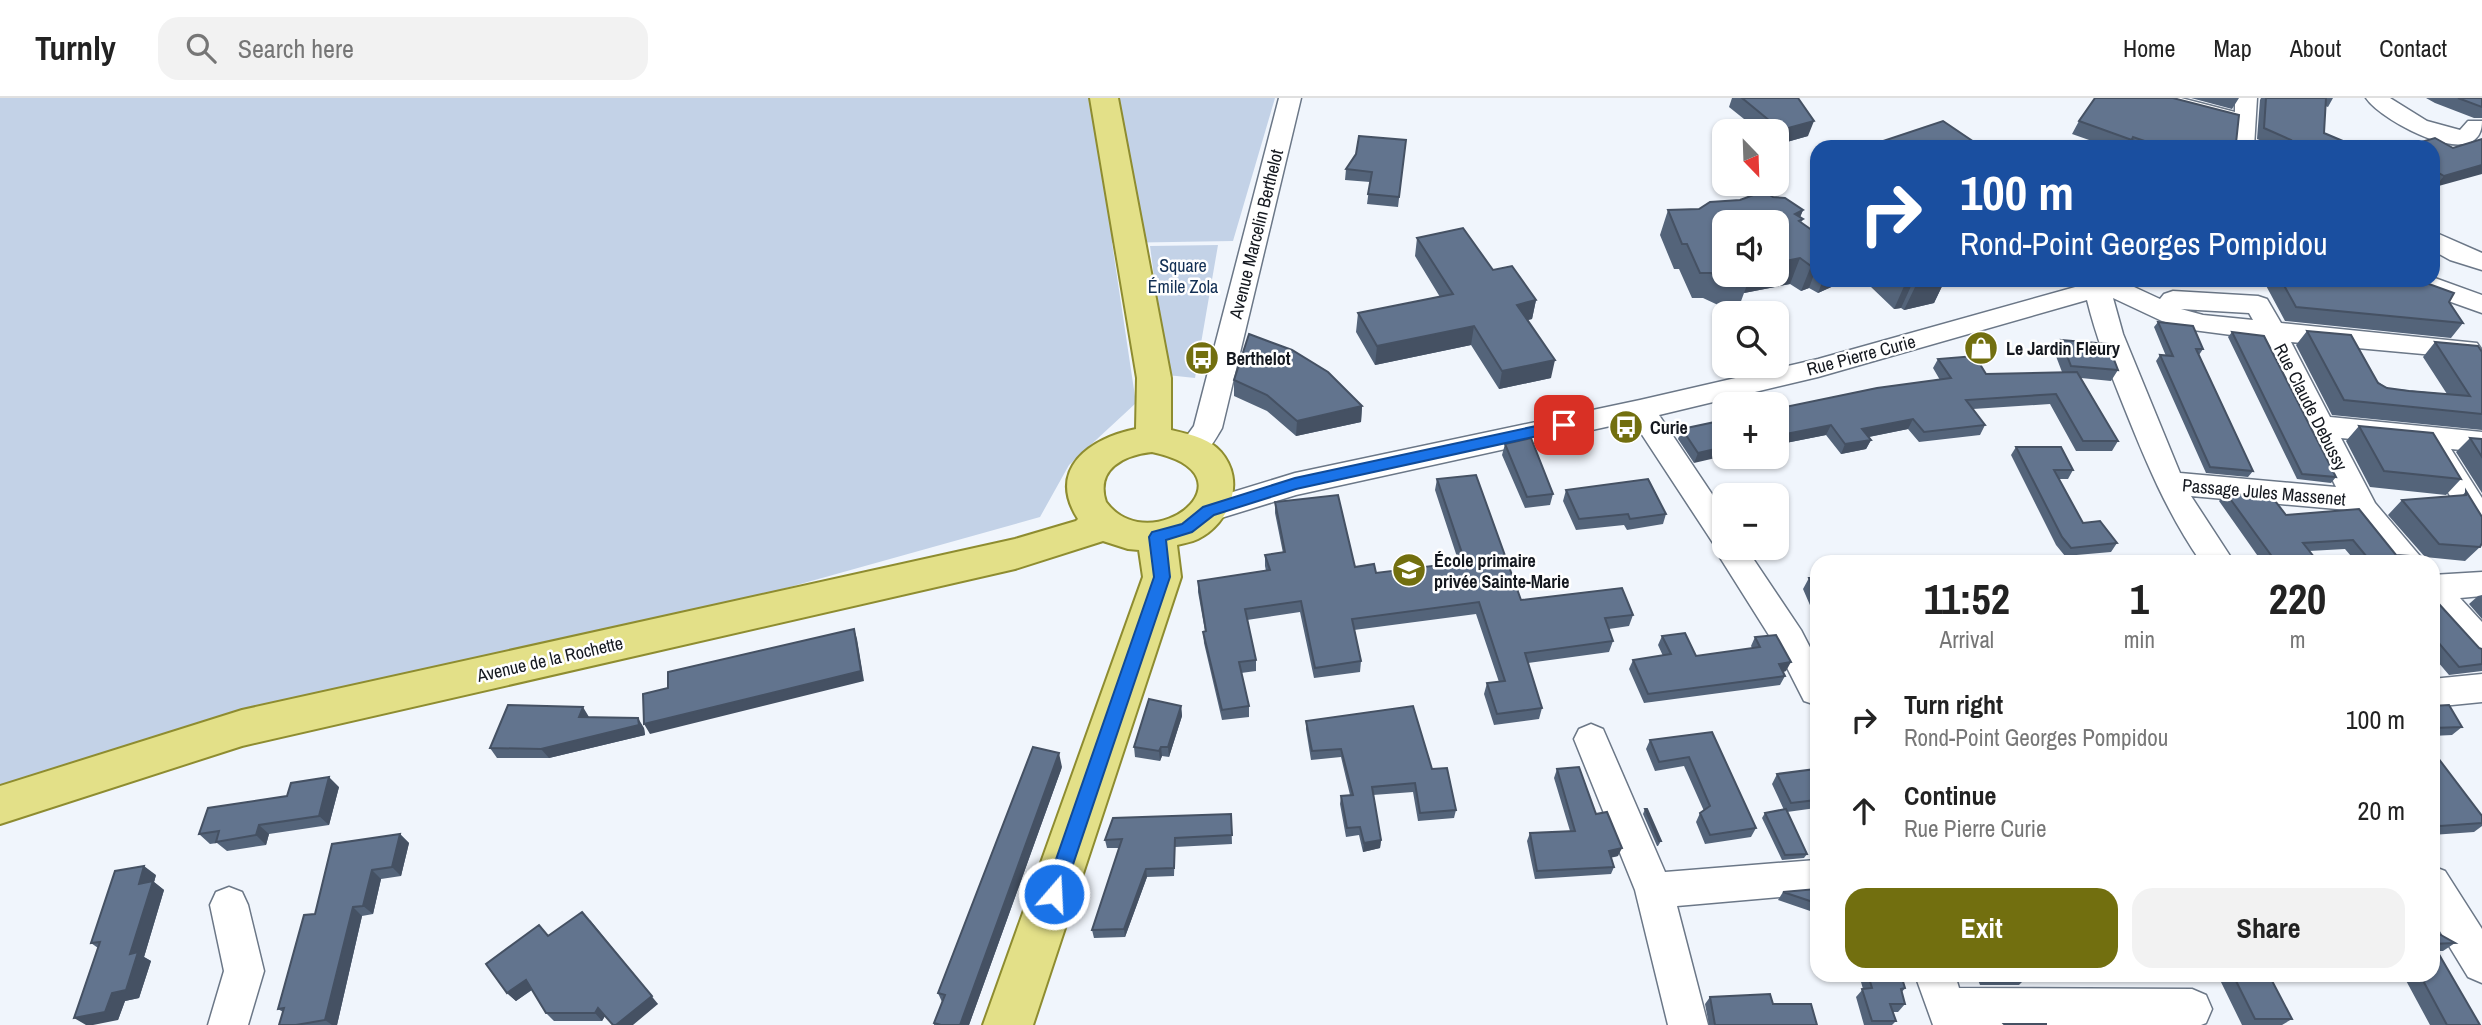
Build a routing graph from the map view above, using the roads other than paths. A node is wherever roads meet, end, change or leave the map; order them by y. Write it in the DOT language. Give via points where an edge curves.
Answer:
graph roads {
  1 [pos="1104,98"];
  2 [pos="1290,98"];
  3 [pos="2155,98"];
  4 [pos="2246,98"];
  5 [pos="2377,98"];
  6 [pos="2410,98"];
  7 [pos="2479,127"];
  8 [pos="2244,140"];
  9 [pos="2440,243"];
  10 [pos="2482,262"];
  11 [pos="2086,287"];
  12 [pos="2100,287"];
  13 [pos="2108,287"];
  14 [pos="2248,287"];
  15 [pos="2435,287"];
  16 [pos="2173,300"];
  17 [pos="2482,304"];
  18 [pos="2258,305"];
  19 [pos="2482,324"];
  20 [pos="2272,331"];
  21 [pos="2466,349"];
  22 [pos="2482,373"];
  23 [pos="1640,410"];
  24 [pos="2322,426"];
  25 [pos="2429,437"];
  26 [pos="1152,439"];
  27 [pos="2482,442"];
  28 [pos="1193,448"];
  29 [pos="2169,483"];
  30 [pos="1213,495"];
  31 [pos="2358,500"];
  32 [pos="1712,519"];
  33 [pos="1100,522"];
  34 [pos="2482,524"];
  35 [pos="1157,537"];
  36 [pos="2213,555"];
  37 [pos="2403,555"];
  38 [pos="1738,560"];
  39 [pos="2482,584"];
  40 [pos="2440,587"];
  41 [pos="2440,597"];
  42 [pos="2482,645"];
  43 [pos="1810,679"];
  44 [pos="2482,688"];
  45 [pos="2440,692"];
  46 [pos="1591,739"];
  47 [pos="0,805"];
  48 [pos="1810,877"];
  49 [pos="1654,890"];
  50 [pos="2440,896"];
  51 [pos="229,905"];
  52 [pos="2482,964"];
  53 [pos="1945,1002"];
  54 [pos="2192,1009"];
  55 [pos="228,1025"];
  56 [pos="1008,1025"];
  57 [pos="1688,1025"];
  1 -- 26 [label="main road" via="1154,378"];
  2 -- 28 [label="street, Avenue Marcelin Berthelot" via="1208,428"];
  3 -- 8 [label="street"];
  4 -- 8 [label="street"];
  5 -- 7 [label="street" via="2449,137 2466,138"];
  6 -- 7 [label="street"];
  9 -- 10 [label="street"];
  11 -- 23 [label="street, Rue Pierre Curie" via="1818,368"];
  12 -- 29 [label="street" via="2109,334"];
  13 -- 20 [label="street, Rue Claude Debussy" via="2203,324"];
  14 -- 18 [label="street"];
  15 -- 17 [label="street"];
  16 -- 18 [label="street"];
  18 -- 20 [label="street"];
  19 -- 21 [label="street"];
  20 -- 21 [label="street"];
  20 -- 24 [label="street, Rue Claude Debussy"];
  21 -- 22 [label="street"];
  23 -- 30 [label="street, Rue Pierre Curie" via="1295,484"];
  23 -- 32 [label="street"];
  24 -- 25 [label="street"];
  24 -- 31 [label="street, Rue Claude Debussy"];
  25 -- 27 [label="street"];
  25 -- 34 [label="street"];
  26 -- 28 [label="main road"];
  26 -- 33 [label="main road" via="1122,444 1090,469 1085,480 1086,502"];
  28 -- 30 [label="main road" via="1209,462"];
  29 -- 31 [label="street, Passage Jules Massenet"];
  29 -- 36 [label="street"];
  30 -- 35 [label="main road" via="1187,528"];
  31 -- 37 [label="street, Rue Claude Debussy"];
  33 -- 35 [label="main road" via="1126,534"];
  33 -- 47 [label="main road, Avenue de la Rochette" via="1090,531 1015,554 242,728"];
  35 -- 56 [label="main road" via="1162,577"];
  38 -- 43 [label="street"];
  39 -- 40 [label="street"];
  41 -- 42 [label="street"];
  44 -- 45 [label="street"];
  46 -- 49 [label="street"];
  48 -- 49 [label="street"];
  49 -- 57 [label="street"];
  50 -- 52 [label="street"];
  51 -- 55 [label="street" via="244,971"];
  53 -- 54 [label="street"];
}
